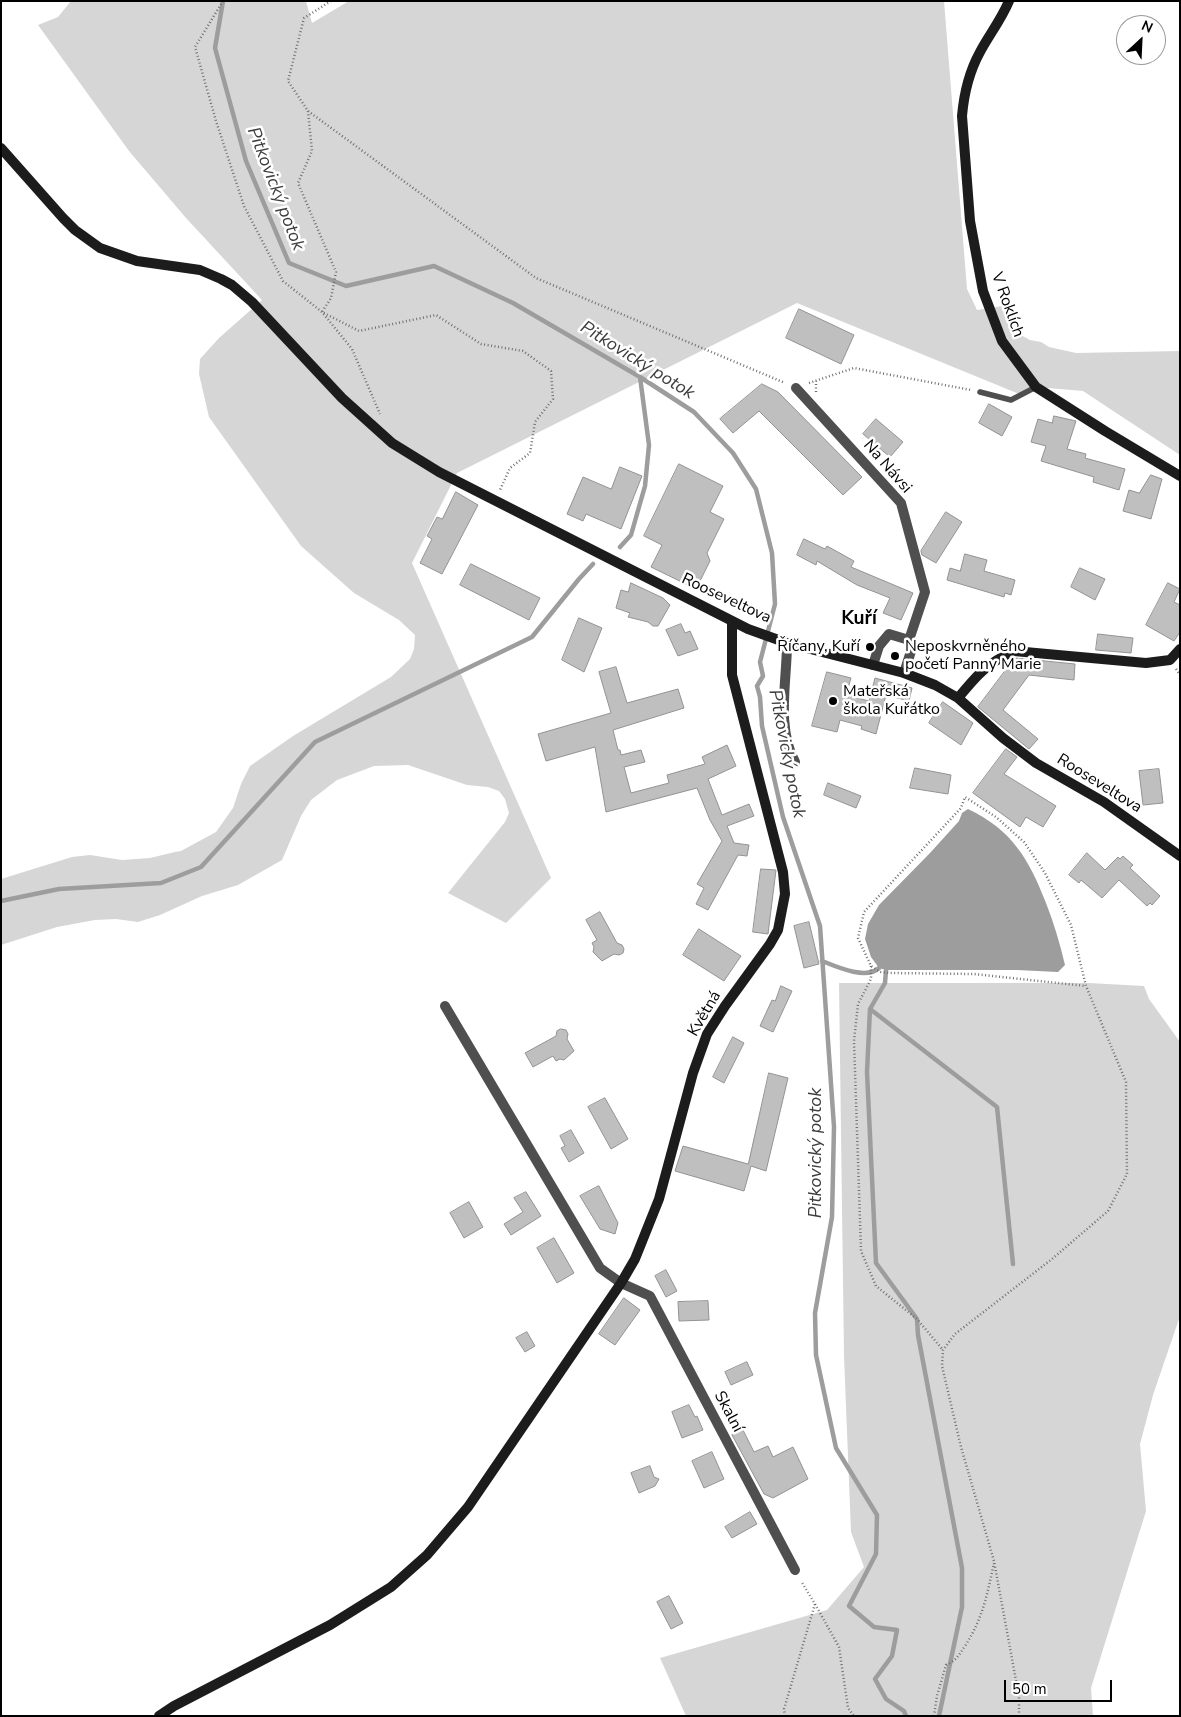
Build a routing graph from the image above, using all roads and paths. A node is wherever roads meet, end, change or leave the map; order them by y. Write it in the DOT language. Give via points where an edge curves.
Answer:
graph roads {
  1 [pos="223,1"];
  2 [pos="331,1"];
  3 [pos="1009,1"];
  4 [pos="308,111"];
  5 [pos="1,148"];
  6 [pos="322,312"];
  7 [pos="1036,386"];
  8 [pos="796,388"];
  9 [pos="980,392"];
  10 [pos="381,418"];
  11 [pos="1180,476"];
  12 [pos="495,500"];
  13 [pos="732,621"];
  14 [pos="908,640"];
  15 [pos="783,641"];
  16 [pos="1180,649"];
  17 [pos="873,665"];
  18 [pos="904,673"];
  19 [pos="958,698"];
  20 [pos="796,762"];
  21 [pos="1180,856"];
  22 [pos="873,967"];
  23 [pos="1086,986"];
  24 [pos="445,1006"];
  25 [pos="621,1283"];
  26 [pos="943,1350"];
  27 [pos="994,1561"];
  28 [pos="795,1570"];
  29 [pos="815,1604"];
  30 [pos="159,1716"];
  31 [pos="785,1716"];
  32 [pos="854,1716"];
  33 [pos="934,1716"];
  34 [pos="1018,1716"];
  1 -- 6 [label="path" via="195,47 216,121 244,206 283,281"];
  2 -- 4 [label="path" via="304,18 288,81"];
  3 -- 7 [label="street, V Roklích" via="971,70 962,116 970,221 983,291 1002,341"];
  4 -- 6 [label="path" via="312,151 298,183 336,272 330,298"];
  4 -- 8 [label="path" via="536,278"];
  5 -- 12 [label="street, Rooseveltova" via="62,218 89,241 137,261 189,267 232,285 342,398 392,443 438,472"];
  6 -- 10 [label="path" via="352,349"];
  6 -- 12 [label="path" via="359,331 436,315 481,344 523,351 551,371 553,400 535,422 530,453 510,468"];
  7 -- 9 [label="lane" via="1011,400"];
  7 -- 11 [label="street, V Roklích"];
  8 -- 9 [label="path" via="854,368"];
  8 -- 14 [label="street, Na Návsi" via="901,503 925,592"];
  12 -- 13 [label="street, Rooseveltova"];
  13 -- 15 [label="street, Rooseveltova"];
  13 -- 25 [label="street, Květná" via="732,675 783,872 785,894 778,930 707,1034 693,1073 659,1199"];
  14 -- 17 [label="street" via="889,634 879,646"];
  14 -- 18 [label="street, Na Návsi" via="912,648"];
  15 -- 17 [label="street, Rooseveltova"];
  15 -- 20 [label="street" via="784,716 788,749"];
  16 -- 19 [label="street" via="1170,660 1146,663 1014,651 995,660 978,674"];
  17 -- 18 [label="street, Rooseveltova"];
  18 -- 19 [label="street, Rooseveltova"];
  19 -- 21 [label="street, Rooseveltova" via="1036,763 1104,802"];
  22 -- 23 [label="path" via="890,973 974,974"];
  22 -- 23 [label="path" via="858,938 864,912 961,808 965,797 996,817 1024,842 1045,872 1071,925"];
  22 -- 26 [label="path" via="871,979 858,1004 854,1041 861,1251 876,1286 917,1319"];
  23 -- 26 [label="path" via="1126,1082 1127,1174 1108,1212 955,1334"];
  24 -- 25 [label="street, Skalní" via="600,1268"];
  25 -- 28 [label="street, Skalní" via="650,1296"];
  25 -- 30 [label="street, Květná" via="468,1507 427,1555 391,1587 330,1625"];
  26 -- 27 [label="path" via="942,1366 961,1447"];
  27 -- 33 [label="path" via="986,1603 976,1629 955,1662 946,1665"];
  27 -- 34 [label="path" via="1019,1697"];
  28 -- 29 [label="path"];
  29 -- 31 [label="path" via="784,1709"];
  29 -- 32 [label="path" via="838,1648 848,1708"];
}
